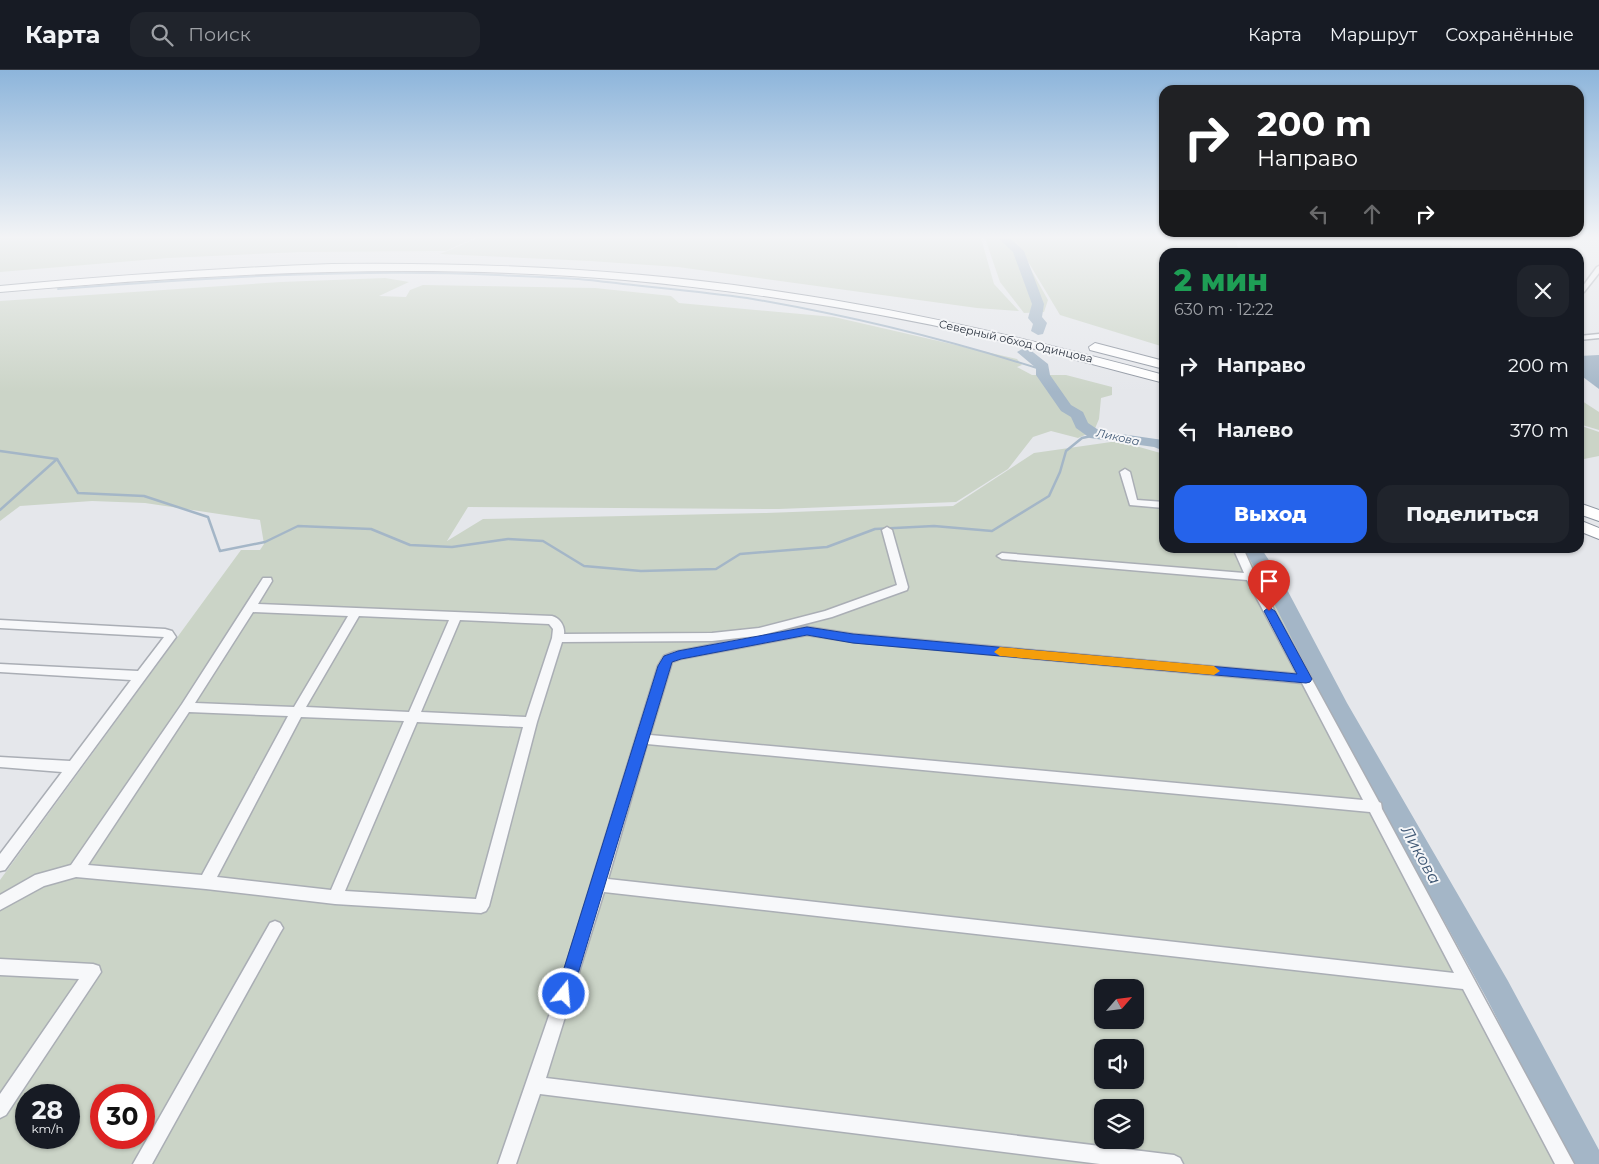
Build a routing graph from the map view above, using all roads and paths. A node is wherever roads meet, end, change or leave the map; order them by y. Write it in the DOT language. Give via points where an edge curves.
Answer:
graph roads {
  1 [pos="742,289"];
  2 [pos="810,289"];
  3 [pos="917,307"];
  4 [pos="1599,336"];
  5 [pos="1584,338"];
  6 [pos="1084,344"];
  7 [pos="1159,365"];
  8 [pos="1159,378"];
  9 [pos="1124,472"];
  10 [pos="1159,505"];
  11 [pos="1584,510"];
  12 [pos="1599,516"];
  13 [pos="1584,527"];
  14 [pos="887,530"];
  15 [pos="1599,534"];
  16 [pos="1240,553"];
  17 [pos="1002,556"];
  18 [pos="1251,577"];
  19 [pos="267,581"];
  20 [pos="251,608"];
  21 [pos="356,612"];
  22 [pos="456,616"];
  23 [pos="0,624"];
  24 [pos="558,638"];
  25 [pos="0,668"];
  26 [pos="141,676"];
  27 [pos="1306,679"];
  28 [pos="186,707"];
  29 [pos="297,712"];
  30 [pos="413,717"];
  31 [pos="531,722"];
  32 [pos="643,739"];
  33 [pos="0,762"];
  34 [pos="74,767"];
  35 [pos="1376,807"];
  36 [pos="0,865"];
  37 [pos="76,870"];
  38 [pos="206,882"];
  39 [pos="599,885"];
  40 [pos="335,897"];
  41 [pos="0,903"];
  42 [pos="275,928"];
  43 [pos="0,967"];
  44 [pos="1468,982"];
  45 [pos="536,1085"];
  46 [pos="0,1109"];
  47 [pos="142,1164"];
  48 [pos="507,1164"];
  49 [pos="1174,1164"];
  50 [pos="1565,1164"];
  1 -- 8 [label="highway, Северный обход Одинцова" via="937,323"];
  2 -- 3 [label="highway"];
  4 -- 5 [label="street"];
  6 -- 7 [label="highway, Северный обход Одинцова"];
  9 -- 10 [label="street" via="1133,502"];
  11 -- 12 [label="highway"];
  13 -- 15 [label="highway"];
  14 -- 24 [label="street" via="903,587 828,614 759,632 712,637"];
  16 -- 18 [label="street"];
  17 -- 18 [label="street"];
  18 -- 27 [label="street"];
  19 -- 20 [label="street"];
  20 -- 21 [label="street"];
  20 -- 28 [label="street"];
  21 -- 22 [label="street"];
  21 -- 29 [label="street"];
  22 -- 24 [label="street" via="552,620 559,628"];
  22 -- 30 [label="street"];
  23 -- 26 [label="street" via="168,634 168,641"];
  24 -- 31 [label="street"];
  25 -- 26 [label="street"];
  26 -- 34 [label="street"];
  27 -- 32 [label="street" via="853,638 807,631 668,659"];
  27 -- 35 [label="street"];
  28 -- 29 [label="street"];
  28 -- 37 [label="street"];
  29 -- 30 [label="street"];
  29 -- 38 [label="street"];
  30 -- 31 [label="street"];
  30 -- 40 [label="street"];
  31 -- 40 [label="street" via="481,906"];
  32 -- 35 [label="street"];
  32 -- 39 [label="street"];
  33 -- 34 [label="street"];
  34 -- 36 [label="street"];
  35 -- 44 [label="street"];
  37 -- 38 [label="street"];
  37 -- 41 [label="street" via="40,880"];
  38 -- 40 [label="street"];
  39 -- 44 [label="street"];
  39 -- 45 [label="street"];
  42 -- 47 [label="street"];
  43 -- 46 [label="street" via="93,972"];
  44 -- 50 [label="street"];
  45 -- 48 [label="street"];
  45 -- 49 [label="street"];
}
